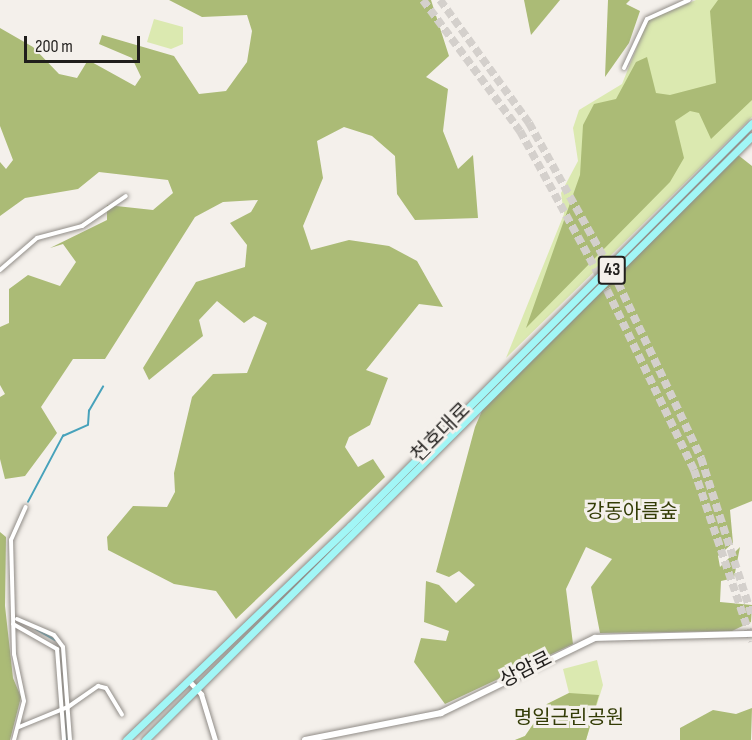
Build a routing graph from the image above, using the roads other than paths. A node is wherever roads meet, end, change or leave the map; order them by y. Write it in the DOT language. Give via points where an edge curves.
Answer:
graph roads {
  1 [pos="689,0"];
  2 [pos="624,68"];
  3 [pos="752,123"];
  4 [pos="752,136"];
  5 [pos="126,196"];
  6 [pos="0,270"];
  7 [pos="26,507"];
  8 [pos="17,619"];
  9 [pos="13,624"];
  10 [pos="752,634"];
  11 [pos="189,681"];
  12 [pos="197,689"];
  13 [pos="68,707"];
  14 [pos="63,710"];
  15 [pos="122,715"];
  16 [pos="20,728"];
  17 [pos="14,740"];
  18 [pos="64,740"];
  19 [pos="70,740"];
  20 [pos="126,740"];
  21 [pos="145,740"];
  22 [pos="214,740"];
  23 [pos="305,740"];
  1 -- 2 [label="street" via="646,19"];
  3 -- 11 [label="main road, 천호대로 / 43"];
  4 -- 12 [label="main road, 천호대로 / 43" via="587,295"];
  5 -- 6 [label="street" via="82,226 37,238"];
  7 -- 9 [label="street" via="11,540"];
  8 -- 13 [label="street" via="54,635 63,647"];
  9 -- 14 [label="street" via="57,649"];
  9 -- 16 [label="street" via="24,701"];
  10 -- 23 [label="main road, 상암로" via="595,638 441,713"];
  11 -- 12 [label="street"];
  11 -- 20 [label="main road, 천호대로 / 43"];
  12 -- 21 [label="main road, 천호대로 / 43"];
  12 -- 22 [label="street"];
  13 -- 14 [label="street"];
  13 -- 15 [label="street" via="103,686"];
  13 -- 19 [label="street"];
  14 -- 16 [label="street"];
  14 -- 18 [label="street"];
  16 -- 17 [label="street"];
}
